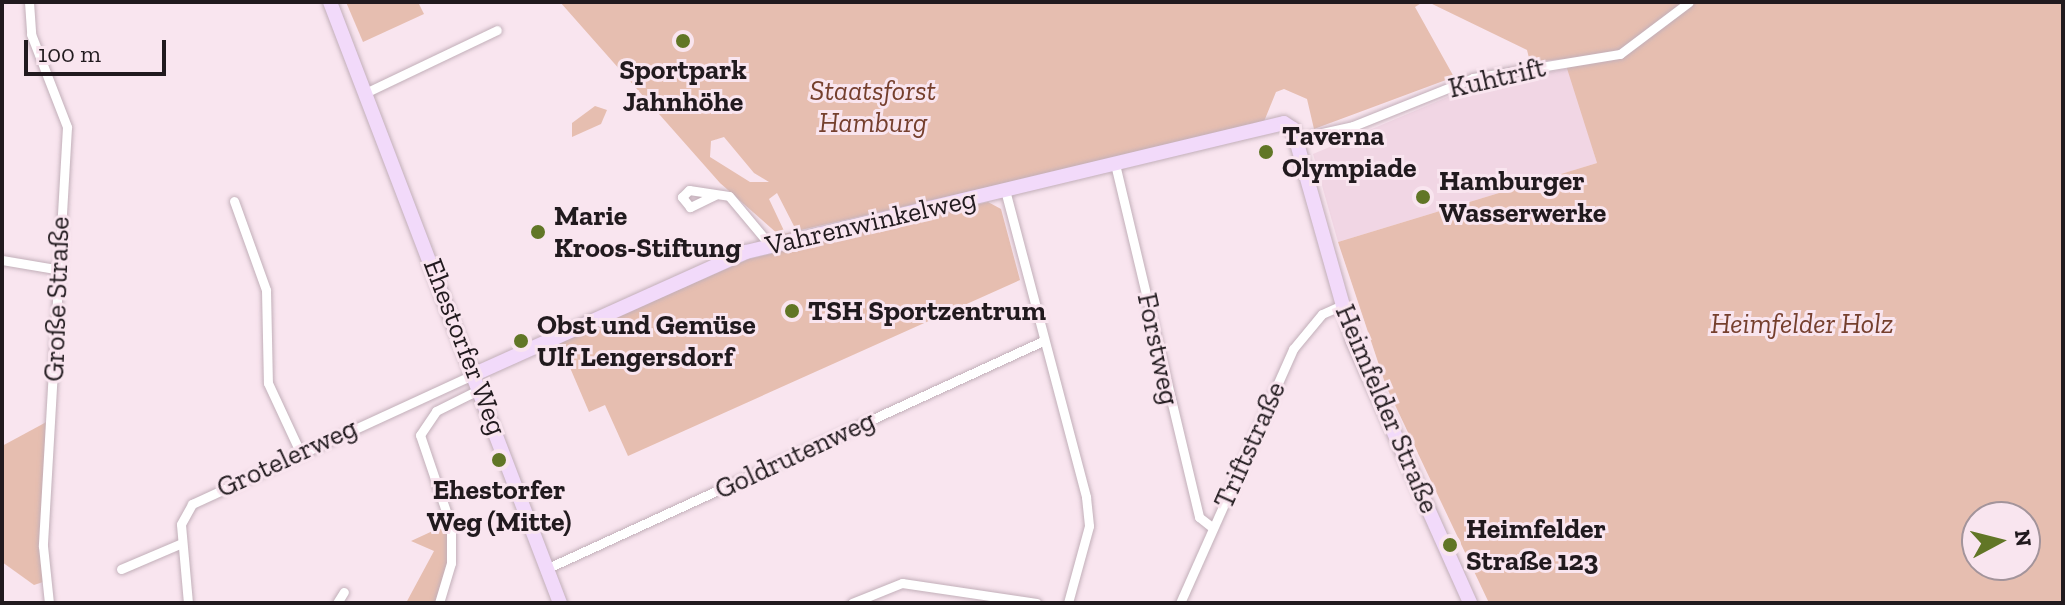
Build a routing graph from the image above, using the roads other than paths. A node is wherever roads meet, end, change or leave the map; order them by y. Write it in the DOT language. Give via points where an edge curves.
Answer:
graph roads {
  1 [pos="29,2"];
  2 [pos="330,2"];
  3 [pos="1689,2"];
  4 [pos="497,30"];
  5 [pos="365,93"];
  6 [pos="1284,123"];
  7 [pos="1295,139"];
  8 [pos="1115,164"];
  9 [pos="1005,190"];
  10 [pos="715,195"];
  11 [pos="234,201"];
  12 [pos="770,245"];
  13 [pos="2,260"];
  14 [pos="55,269"];
  15 [pos="1342,305"];
  16 [pos="1043,341"];
  17 [pos="477,373"];
  18 [pos="482,388"];
  19 [pos="300,452"];
  20 [pos="1212,527"];
  21 [pos="182,543"];
  22 [pos="548,568"];
  23 [pos="121,569"];
  24 [pos="344,592"];
  25 [pos="49,603"];
  26 [pos="188,603"];
  27 [pos="337,603"];
  28 [pos="439,603"];
  29 [pos="560,603"];
  30 [pos="852,603"];
  31 [pos="1037,603"];
  32 [pos="1068,603"];
  33 [pos="1180,603"];
  34 [pos="1470,603"];
  1 -- 14 [label="street, Große Straße" via="31,34 67,127"];
  2 -- 5 [label="street, Ehestorfer Weg"];
  3 -- 7 [label="street, Kuhtrift" via="1620,54 1473,78 1353,126"];
  4 -- 5 [label="street"];
  5 -- 17 [label="street, Ehestorfer Weg"];
  6 -- 7 [label="street, Heimfelder Straße"];
  6 -- 8 [label="street, Vahrenwinkelweg"];
  7 -- 15 [label="street, Heimfelder Straße"];
  8 -- 9 [label="street, Vahrenwinkelweg"];
  8 -- 20 [label="street, Forstweg" via="1199,517"];
  9 -- 12 [label="street, Vahrenwinkelweg"];
  9 -- 16 [label="street"];
  10 -- 12 [label="street" via="746,212"];
  11 -- 19 [label="street" via="266,290 268,383"];
  12 -- 17 [label="street, Vahrenwinkelweg"];
  13 -- 14 [label="street"];
  14 -- 25 [label="street, Große Straße" via="43,546"];
  15 -- 20 [label="street, Triftstraße" via="1322,314 1293,349"];
  15 -- 34 [label="street, Heimfelder Straße"];
  16 -- 22 [label="street, Goldrutenweg"];
  16 -- 32 [label="street" via="1089,526"];
  17 -- 18 [label="street, Ehestorfer Weg"];
  17 -- 19 [label="street, Grotelerweg"];
  18 -- 22 [label="street, Ehestorfer Weg"];
  18 -- 28 [label="street" via="436,411 420,435 451,526 451,563"];
  19 -- 21 [label="street, Grotelerweg" via="192,504 181,524"];
  20 -- 33 [label="street, Triftstraße"];
  21 -- 23 [label="street"];
  21 -- 26 [label="street, Grotelerweg"];
  22 -- 29 [label="street, Ehestorfer Weg"];
  24 -- 27 [label="street"];
  30 -- 31 [label="street" via="902,583"];
}
